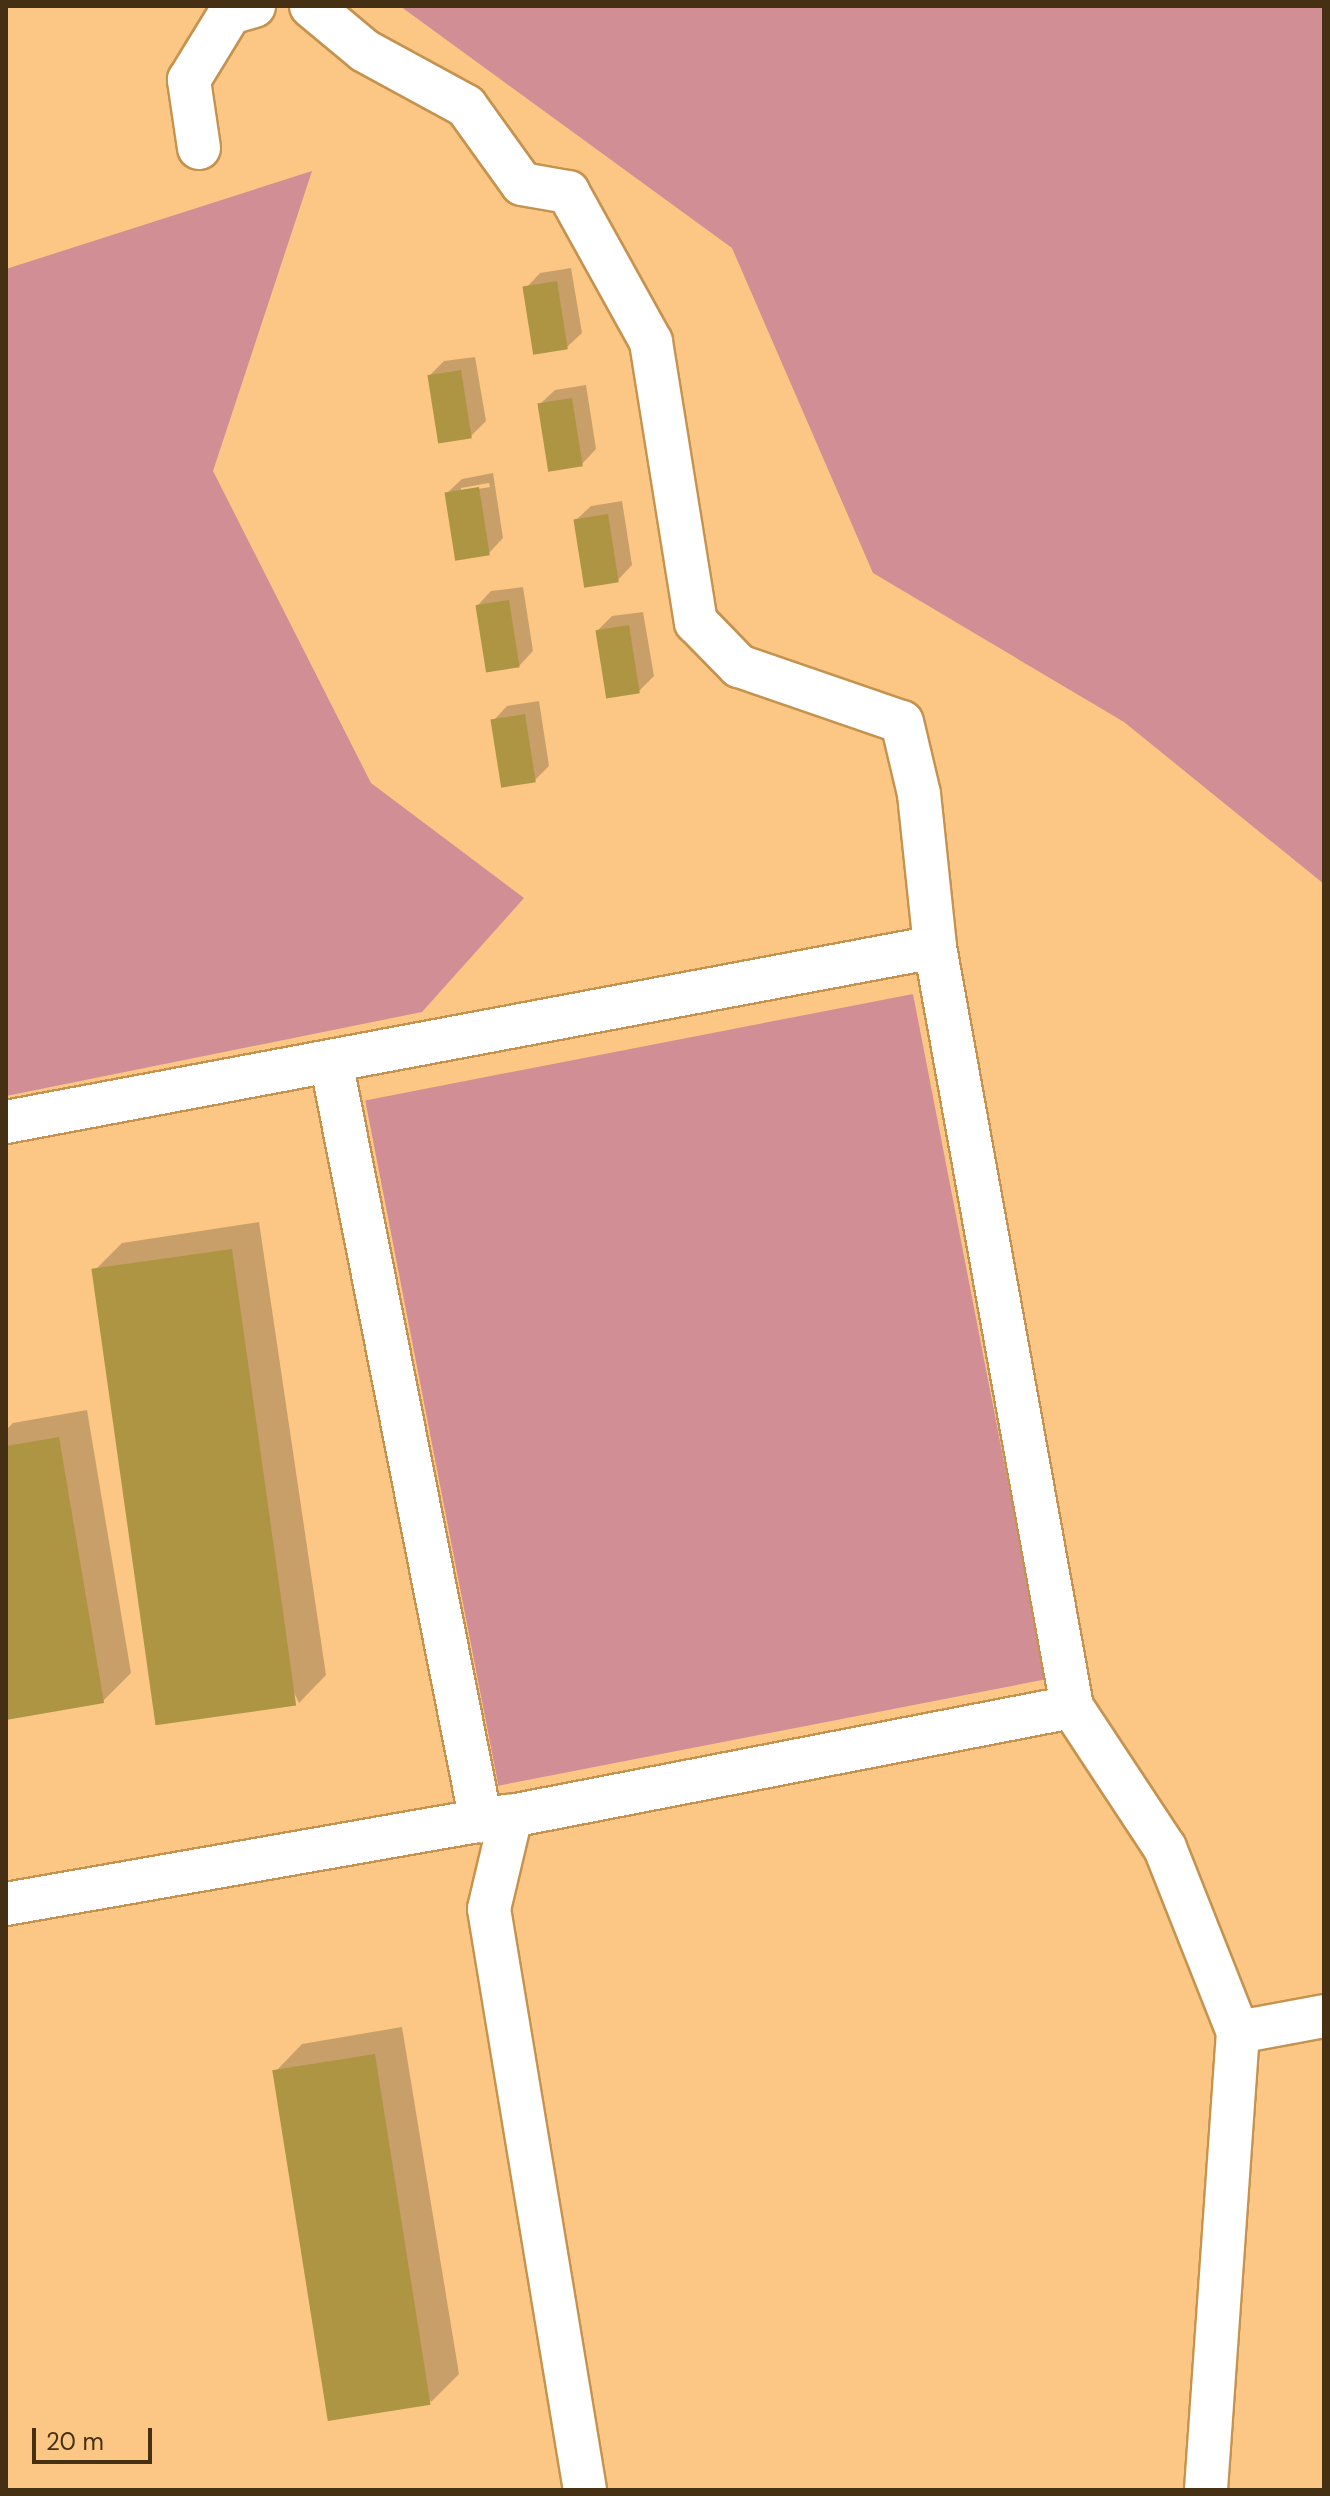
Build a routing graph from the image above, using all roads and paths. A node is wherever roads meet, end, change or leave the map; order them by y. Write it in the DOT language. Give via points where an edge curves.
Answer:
graph roads {
  1 [pos="254,6"];
  2 [pos="311,6"];
  3 [pos="199,148"];
  4 [pos="935,947"];
  5 [pos="331,1061"];
  6 [pos="6,1122"];
  7 [pos="1072,1707"];
  8 [pos="496,1818"];
  9 [pos="6,1904"];
  10 [pos="1324,2016"];
  11 [pos="1238,2032"];
  12 [pos="585,2490"];
  13 [pos="1206,2490"];
  1 -- 3 [label="street" via="230,13 189,80"];
  2 -- 4 [label="street" via="365,51 466,106 522,184 568,192 651,342 696,622 739,666 902,722 919,794"];
  4 -- 5 [label="street"];
  4 -- 7 [label="street"];
  5 -- 6 [label="street"];
  5 -- 8 [label="street"];
  7 -- 8 [label="street"];
  7 -- 11 [label="street" via="1165,1848"];
  8 -- 9 [label="street"];
  8 -- 12 [label="street" via="489,1909"];
  10 -- 11 [label="street"];
  11 -- 13 [label="street"];
}
